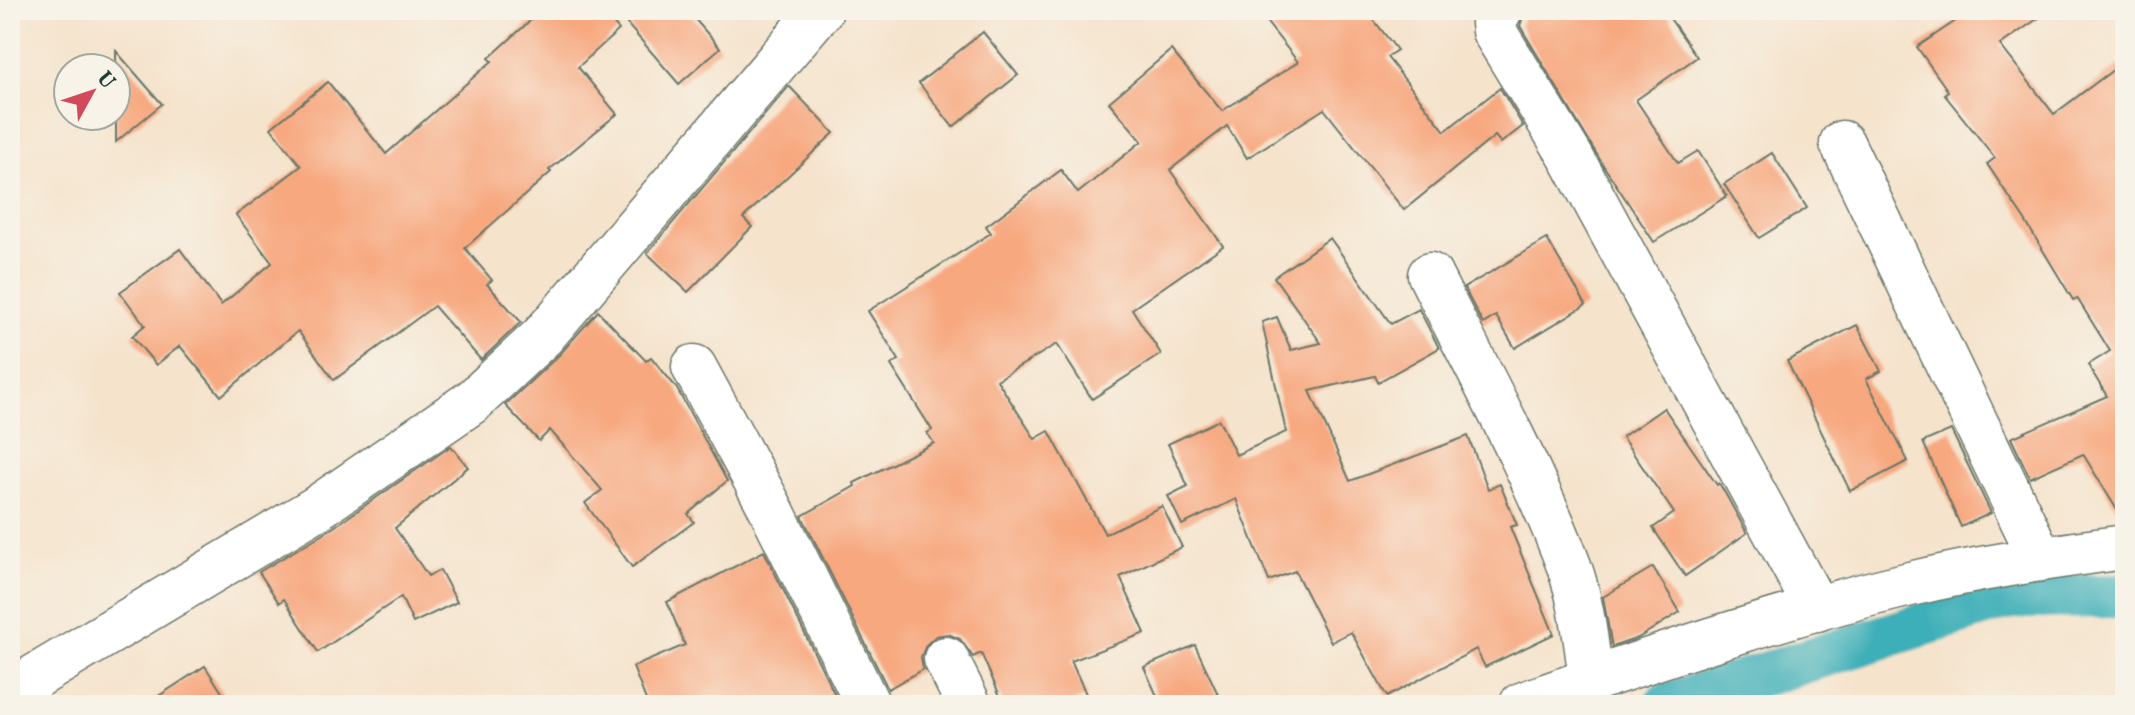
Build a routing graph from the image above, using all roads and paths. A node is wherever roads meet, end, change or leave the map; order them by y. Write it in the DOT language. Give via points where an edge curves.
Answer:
graph roads {
  1 [pos="821,10"];
  2 [pos="1500,10"];
  3 [pos="1842,143"];
  4 [pos="1430,275"];
  5 [pos="694,367"];
  6 [pos="2125,547"];
  7 [pos="2041,559"];
  8 [pos="1817,609"];
  9 [pos="946,659"];
  10 [pos="16,675"];
  11 [pos="1591,679"];
  12 [pos="868,705"];
  13 [pos="969,705"];
  14 [pos="1521,705"];
  1 -- 10 [label="street" via="543,336 473,401 317,508"];
  2 -- 8 [label="street" via="1494,31 1571,157"];
  3 -- 7 [label="street"];
  4 -- 11 [label="street" via="1570,569"];
  5 -- 12 [label="street"];
  6 -- 7 [label="street"];
  7 -- 8 [label="street"];
  8 -- 11 [label="street"];
  9 -- 13 [label="street"];
  11 -- 14 [label="street"];
}
